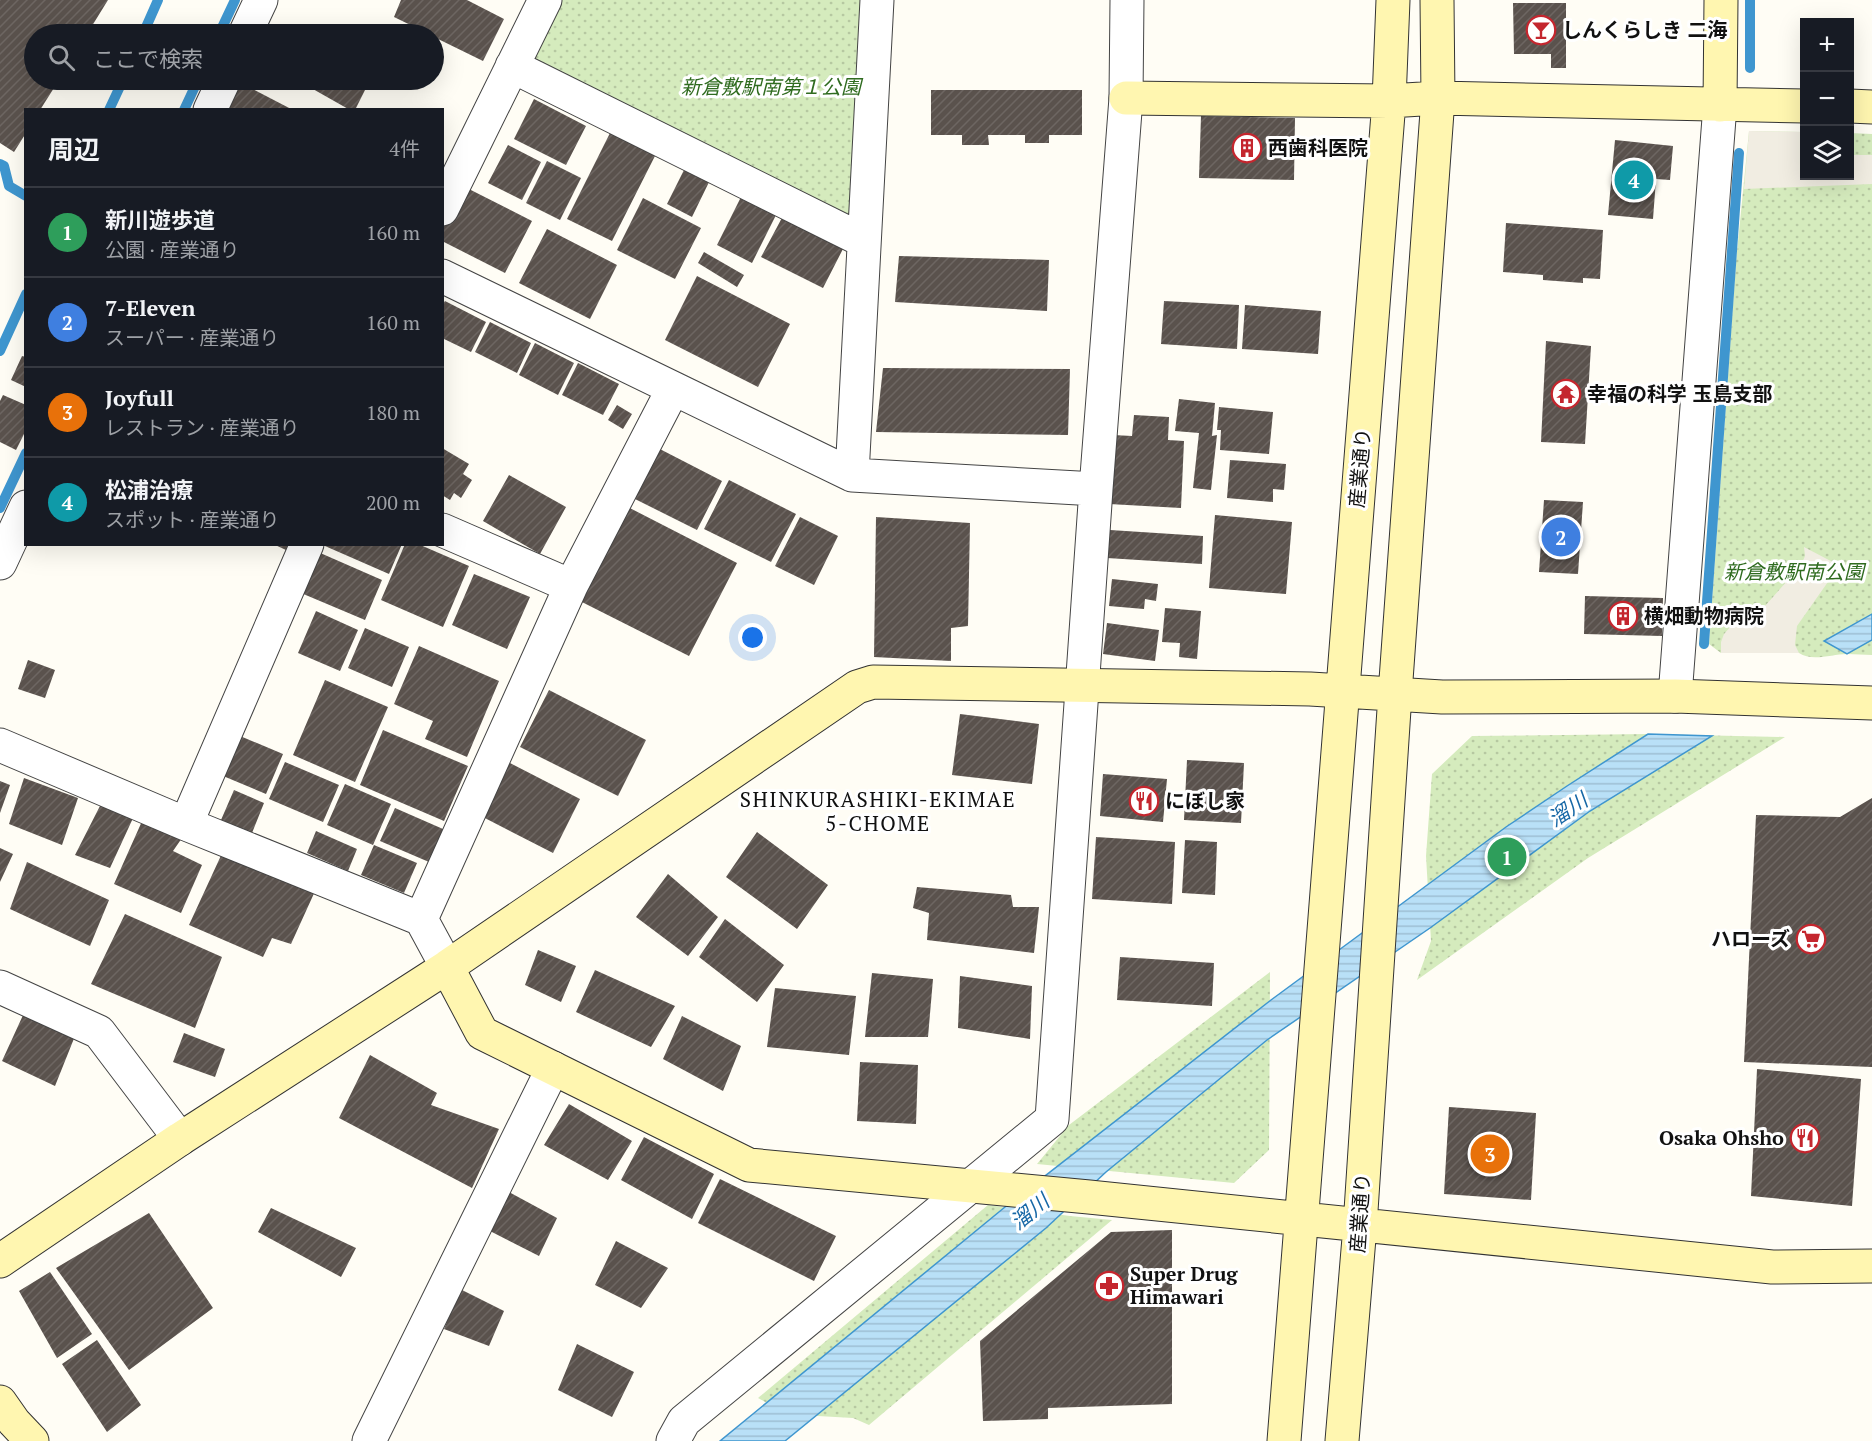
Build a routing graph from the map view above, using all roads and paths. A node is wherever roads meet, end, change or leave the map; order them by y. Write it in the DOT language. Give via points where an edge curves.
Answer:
graph roads {
  1 [pos="261,0"];
  2 [pos="545,0"];
  3 [pos="877,0"];
  4 [pos="1128,0"];
  5 [pos="1393,0"];
  6 [pos="1437,0"];
  7 [pos="1721,0"];
  8 [pos="250,24"];
  9 [pos="512,66"];
  10 [pos="219,90"];
  11 [pos="1126,98"];
  12 [pos="1438,98"];
  13 [pos="1389,101"];
  14 [pos="1720,105"];
  15 [pos="1800,106"];
  16 [pos="1854,106"];
  17 [pos="1872,107"];
  18 [pos="211,108"];
  19 [pos="444,206"];
  20 [pos="864,241"];
  21 [pos="444,277"];
  22 [pos="673,388"];
  23 [pos="852,475"];
  24 [pos="1096,489"];
  25 [pos="24,511"];
  26 [pos="444,531"];
  27 [pos="306,546"];
  28 [pos="0,563"];
  29 [pos="571,586"];
  30 [pos="1084,685"];
  31 [pos="1342,691"];
  32 [pos="1395,694"];
  33 [pos="1675,696"];
  34 [pos="1872,702"];
  35 [pos="0,745"];
  36 [pos="186,824"];
  37 [pos="421,919"];
  38 [pos="447,967"];
  39 [pos="0,987"];
  40 [pos="553,1068"];
  41 [pos="180,1139"];
  42 [pos="971,1185"];
  43 [pos="1302,1219"];
  44 [pos="1360,1226"];
  45 [pos="0,1261"];
  46 [pos="1872,1266"];
  47 [pos="0,1402"];
  48 [pos="32,1441"];
  49 [pos="369,1441"];
  50 [pos="673,1441"];
  51 [pos="1284,1441"];
  52 [pos="1342,1441"];
  1 -- 8 [label="street"];
  2 -- 9 [label="street"];
  3 -- 20 [label="street"];
  4 -- 11 [label="street"];
  5 -- 13 [label="street, 産業通り"];
  6 -- 12 [label="street"];
  7 -- 14 [label="street"];
  9 -- 19 [label="street"];
  9 -- 20 [label="street"];
  10 -- 18 [label="street"];
  11 -- 13 [label="street"];
  11 -- 24 [label="street"];
  12 -- 13 [label="street"];
  12 -- 14 [label="street"];
  12 -- 32 [label="street"];
  13 -- 31 [label="street, 産業通り"];
  14 -- 15 [label="street"];
  14 -- 33 [label="street"];
  16 -- 17 [label="street"];
  20 -- 23 [label="street"];
  21 -- 22 [label="street"];
  22 -- 23 [label="street"];
  22 -- 29 [label="street"];
  23 -- 24 [label="street"];
  24 -- 30 [label="street"];
  25 -- 28 [label="street"];
  26 -- 29 [label="street"];
  27 -- 36 [label="street"];
  29 -- 37 [label="street"];
  30 -- 31 [label="street"];
  30 -- 38 [label="street" via="873,682 857,687"];
  30 -- 42 [label="street" via="1052,1119"];
  31 -- 32 [label="street"];
  31 -- 43 [label="street, 産業通り"];
  32 -- 33 [label="street"];
  32 -- 44 [label="street, 産業通り"];
  33 -- 34 [label="street"];
  35 -- 36 [label="street"];
  36 -- 37 [label="street"];
  37 -- 38 [label="street"];
  38 -- 40 [label="street" via="482,1033"];
  38 -- 41 [label="street"];
  39 -- 41 [label="street" via="99,1032"];
  40 -- 42 [label="street" via="749,1165"];
  40 -- 49 [label="street"];
  41 -- 45 [label="street"];
  42 -- 43 [label="street"];
  42 -- 50 [label="street" via="684,1421"];
  43 -- 44 [label="street"];
  43 -- 51 [label="street"];
  44 -- 46 [label="street" via="1772,1268"];
  44 -- 52 [label="street, 産業通り"];
  47 -- 48 [label="street"];
}
